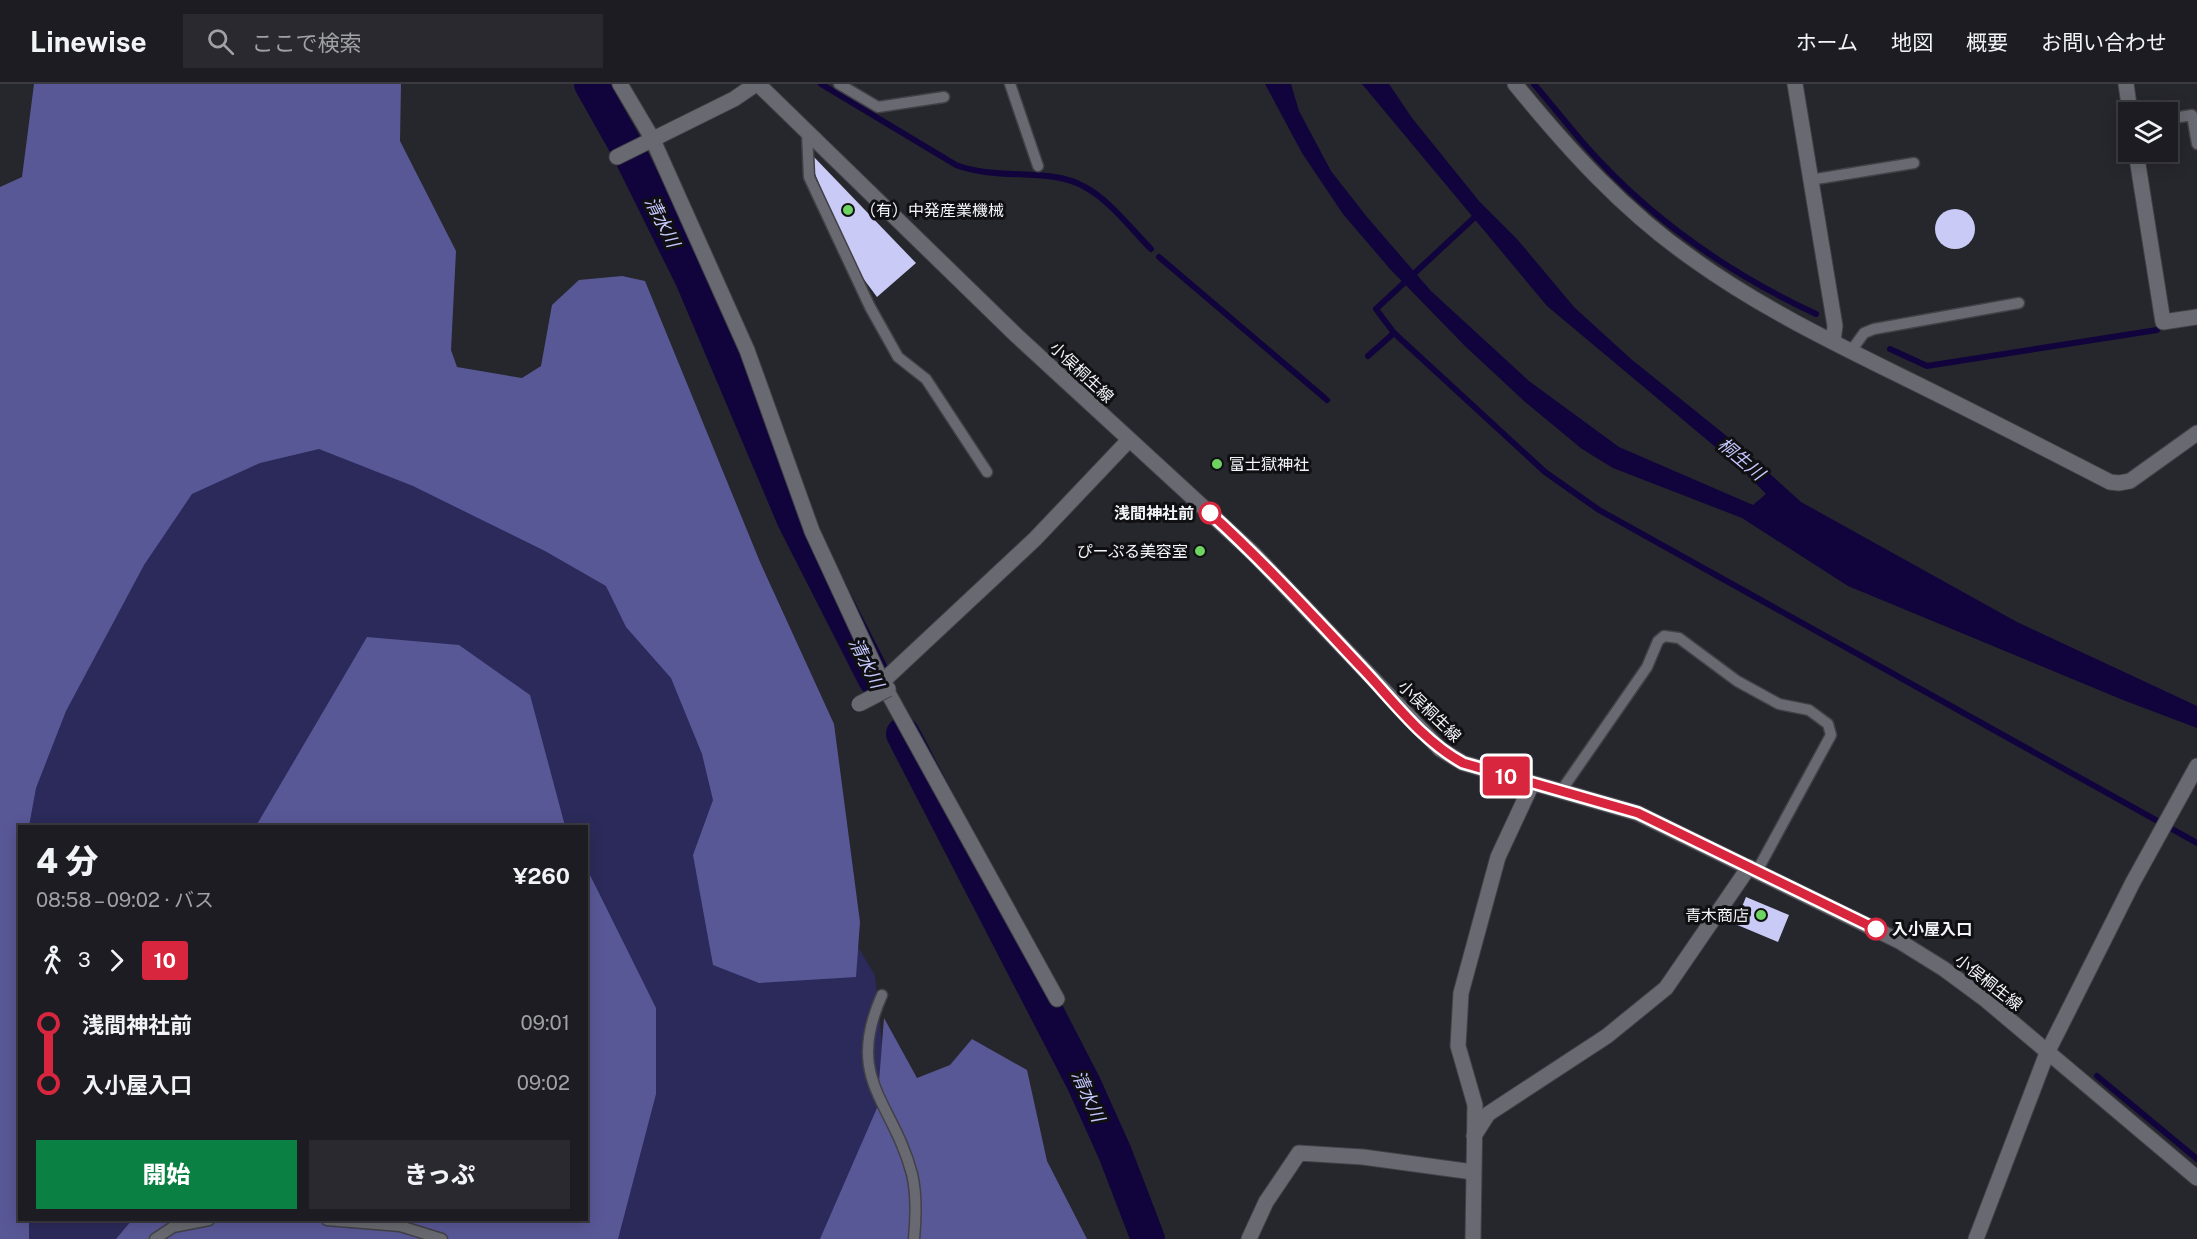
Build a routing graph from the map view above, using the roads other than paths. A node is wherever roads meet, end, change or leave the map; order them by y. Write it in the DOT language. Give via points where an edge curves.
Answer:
graph roads {
  1 [pos="620,84"];
  2 [pos="757,84"];
  3 [pos="839,84"];
  4 [pos="1010,84"];
  5 [pos="1515,84"];
  6 [pos="1795,84"];
  7 [pos="2126,84"];
  8 [pos="944,97"];
  9 [pos="2129,102"];
  10 [pos="2178,117"];
  11 [pos="807,132"];
  12 [pos="647,140"];
  13 [pos="2197,144"];
  14 [pos="617,157"];
  15 [pos="2138,162"];
  16 [pos="1914,163"];
  17 [pos="1038,166"];
  18 [pos="1810,180"];
  19 [pos="2019,303"];
  20 [pos="2197,317"];
  21 [pos="1833,341"];
  22 [pos="1851,351"];
  23 [pos="2197,433"];
  24 [pos="1129,440"];
  25 [pos="987,472"];
  26 [pos="885,686"];
  27 [pos="859,704"];
  28 [pos="2197,766"];
  29 [pos="1532,784"];
  30 [pos="1560,791"];
  31 [pos="1753,869"];
  32 [pos="882,995"];
  33 [pos="1057,999"];
  34 [pos="2047,1053"];
  35 [pos="1474,1136"];
  36 [pos="1473,1172"];
  37 [pos="2197,1178"];
  38 [pos="203,1221"];
  39 [pos="339,1221"];
  40 [pos="155,1239"];
  41 [pos="442,1239"];
  42 [pos="914,1239"];
  43 [pos="1248,1239"];
  44 [pos="1473,1239"];
  45 [pos="1976,1239"];
  1 -- 12 [label="street"];
  2 -- 11 [label="street, 小俣桐生線"];
  2 -- 12 [label="street"];
  3 -- 8 [label="lane" via="878,107"];
  4 -- 17 [label="lane"];
  5 -- 21 [label="street" via="1587,168 1665,238 1776,313"];
  6 -- 18 [label="street"];
  7 -- 9 [label="street"];
  10 -- 13 [label="lane" via="2192,115"];
  11 -- 24 [label="street, 小俣桐生線"];
  11 -- 25 [label="lane" via="809,177 870,307 898,357 926,379"];
  12 -- 14 [label="street"];
  12 -- 26 [label="street" via="747,350 812,531"];
  15 -- 20 [label="street" via="2163,322"];
  16 -- 18 [label="lane"];
  18 -- 21 [label="street" via="1835,326"];
  19 -- 22 [label="lane" via="1874,329 1864,333"];
  21 -- 22 [label="street"];
  22 -- 23 [label="street" via="2118,483 2130,480"];
  24 -- 26 [label="street"];
  24 -- 29 [label="street, 小俣桐生線" via="1253,553 1440,749 1463,763"];
  26 -- 27 [label="street, bridge"];
  26 -- 33 [label="street"];
  28 -- 34 [label="street"];
  29 -- 30 [label="street, 小俣桐生線"];
  29 -- 35 [label="street" via="1498,857 1461,993 1458,1046 1475,1105"];
  30 -- 31 [label="street, 小俣桐生線" via="1638,813"];
  30 -- 31 [label="lane" via="1647,667 1658,641 1664,636 1679,639 1737,681 1779,704 1809,710 1828,724 1831,735"];
  31 -- 34 [label="street, 小俣桐生線" via="1922,954 1986,1000"];
  31 -- 35 [label="street" via="1666,988 1607,1036 1488,1114"];
  32 -- 42 [label="lane" via="869,1025 869,1064 881,1106 912,1173"];
  34 -- 37 [label="street, 小俣桐生線"];
  34 -- 45 [label="street"];
  35 -- 36 [label="street"];
  36 -- 43 [label="street" via="1299,1153 1266,1202"];
  36 -- 44 [label="street"];
  38 -- 40 [label="lane" via="173,1227"];
  39 -- 41 [label="lane" via="400,1226"];
}
